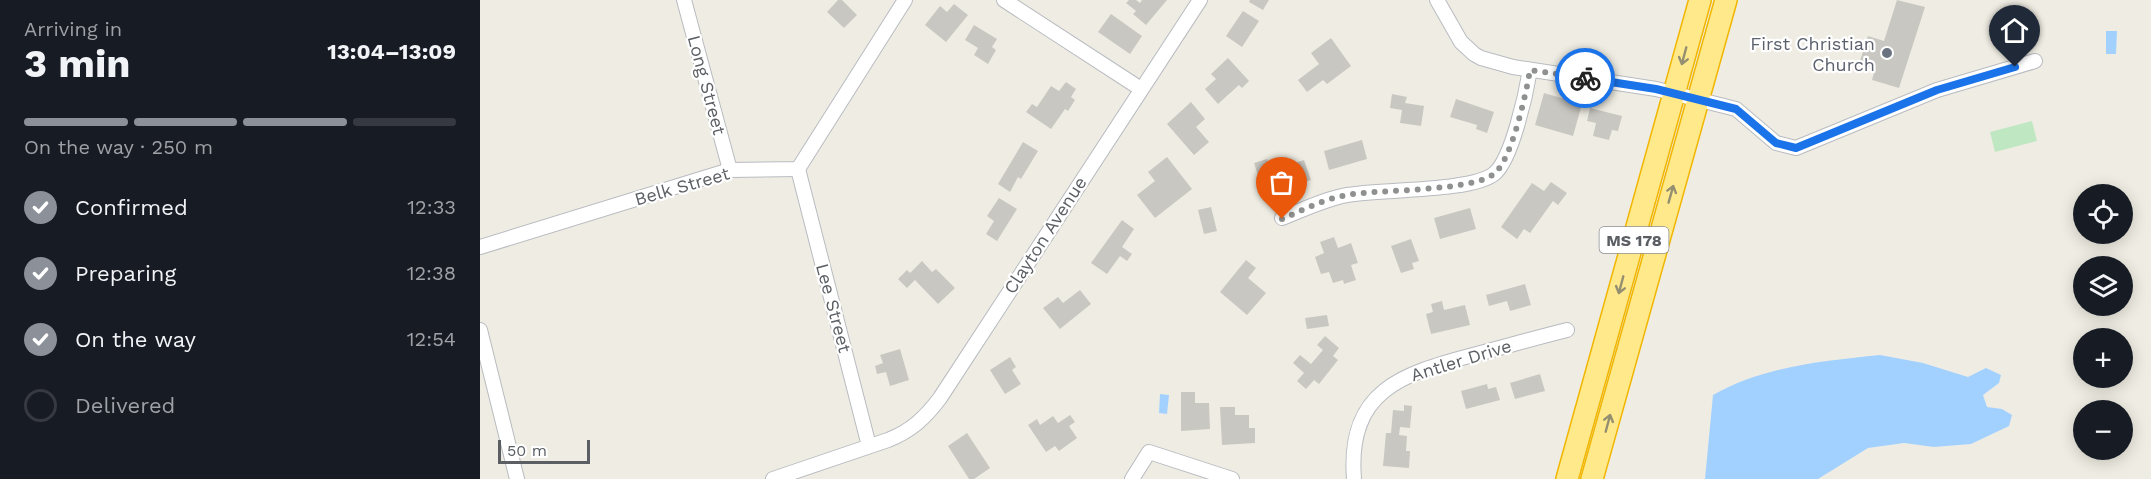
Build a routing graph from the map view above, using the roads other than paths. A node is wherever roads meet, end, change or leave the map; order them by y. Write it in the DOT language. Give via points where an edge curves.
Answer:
graph roads {
  1 [pos="684,0"];
  2 [pos="905,0"];
  3 [pos="1004,0"];
  4 [pos="1200,0"];
  5 [pos="1437,0"];
  6 [pos="1700,0"];
  7 [pos="1725,0"];
  8 [pos="2035,61"];
  9 [pos="1530,70"];
  10 [pos="1141,89"];
  11 [pos="1674,94"];
  12 [pos="1698,99"];
  13 [pos="798,169"];
  14 [pos="730,170"];
  15 [pos="1282,219"];
  16 [pos="480,247"];
  17 [pos="1611,323"];
  18 [pos="480,330"];
  19 [pos="1566,330"];
  20 [pos="1633,332"];
  21 [pos="869,446"];
  22 [pos="517,479"];
  23 [pos="773,479"];
  24 [pos="1132,479"];
  25 [pos="1232,479"];
  26 [pos="1354,479"];
  27 [pos="1567,479"];
  28 [pos="1592,479"];
  1 -- 14 [label="street, Long Street"];
  2 -- 13 [label="street"];
  3 -- 10 [label="street"];
  4 -- 10 [label="street, Clayton Avenue"];
  5 -- 9 [label="street" via="1461,42 1474,54"];
  6 -- 11 [label="highway, MS 178, one-way"];
  7 -- 12 [label="highway, MS 178"];
  8 -- 12 [label="street" via="1937,90 1796,148 1776,143 1736,109"];
  9 -- 11 [label="street"];
  9 -- 15 [label="street" via="1505,159 1490,177 1463,185 1347,195"];
  10 -- 21 [label="street, Clayton Avenue" via="931,410 911,429"];
  11 -- 12 [label="street"];
  11 -- 17 [label="highway, MS 178, one-way"];
  20 -- 12 [label="highway, MS 178, one-way"];
  13 -- 14 [label="street, Belk Street"];
  13 -- 21 [label="street, Lee Street"];
  14 -- 16 [label="street, Belk Street"];
  17 -- 20 [label="highway"];
  17 -- 27 [label="highway, MS 178"];
  18 -- 22 [label="street"];
  19 -- 26 [label="street, Antler Drive" via="1432,366 1391,385 1369,409 1356,434"];
  28 -- 20 [label="highway, MS 178, one-way"];
  21 -- 23 [label="street, Clayton Avenue"];
  24 -- 25 [label="street" via="1149,452"];
}
